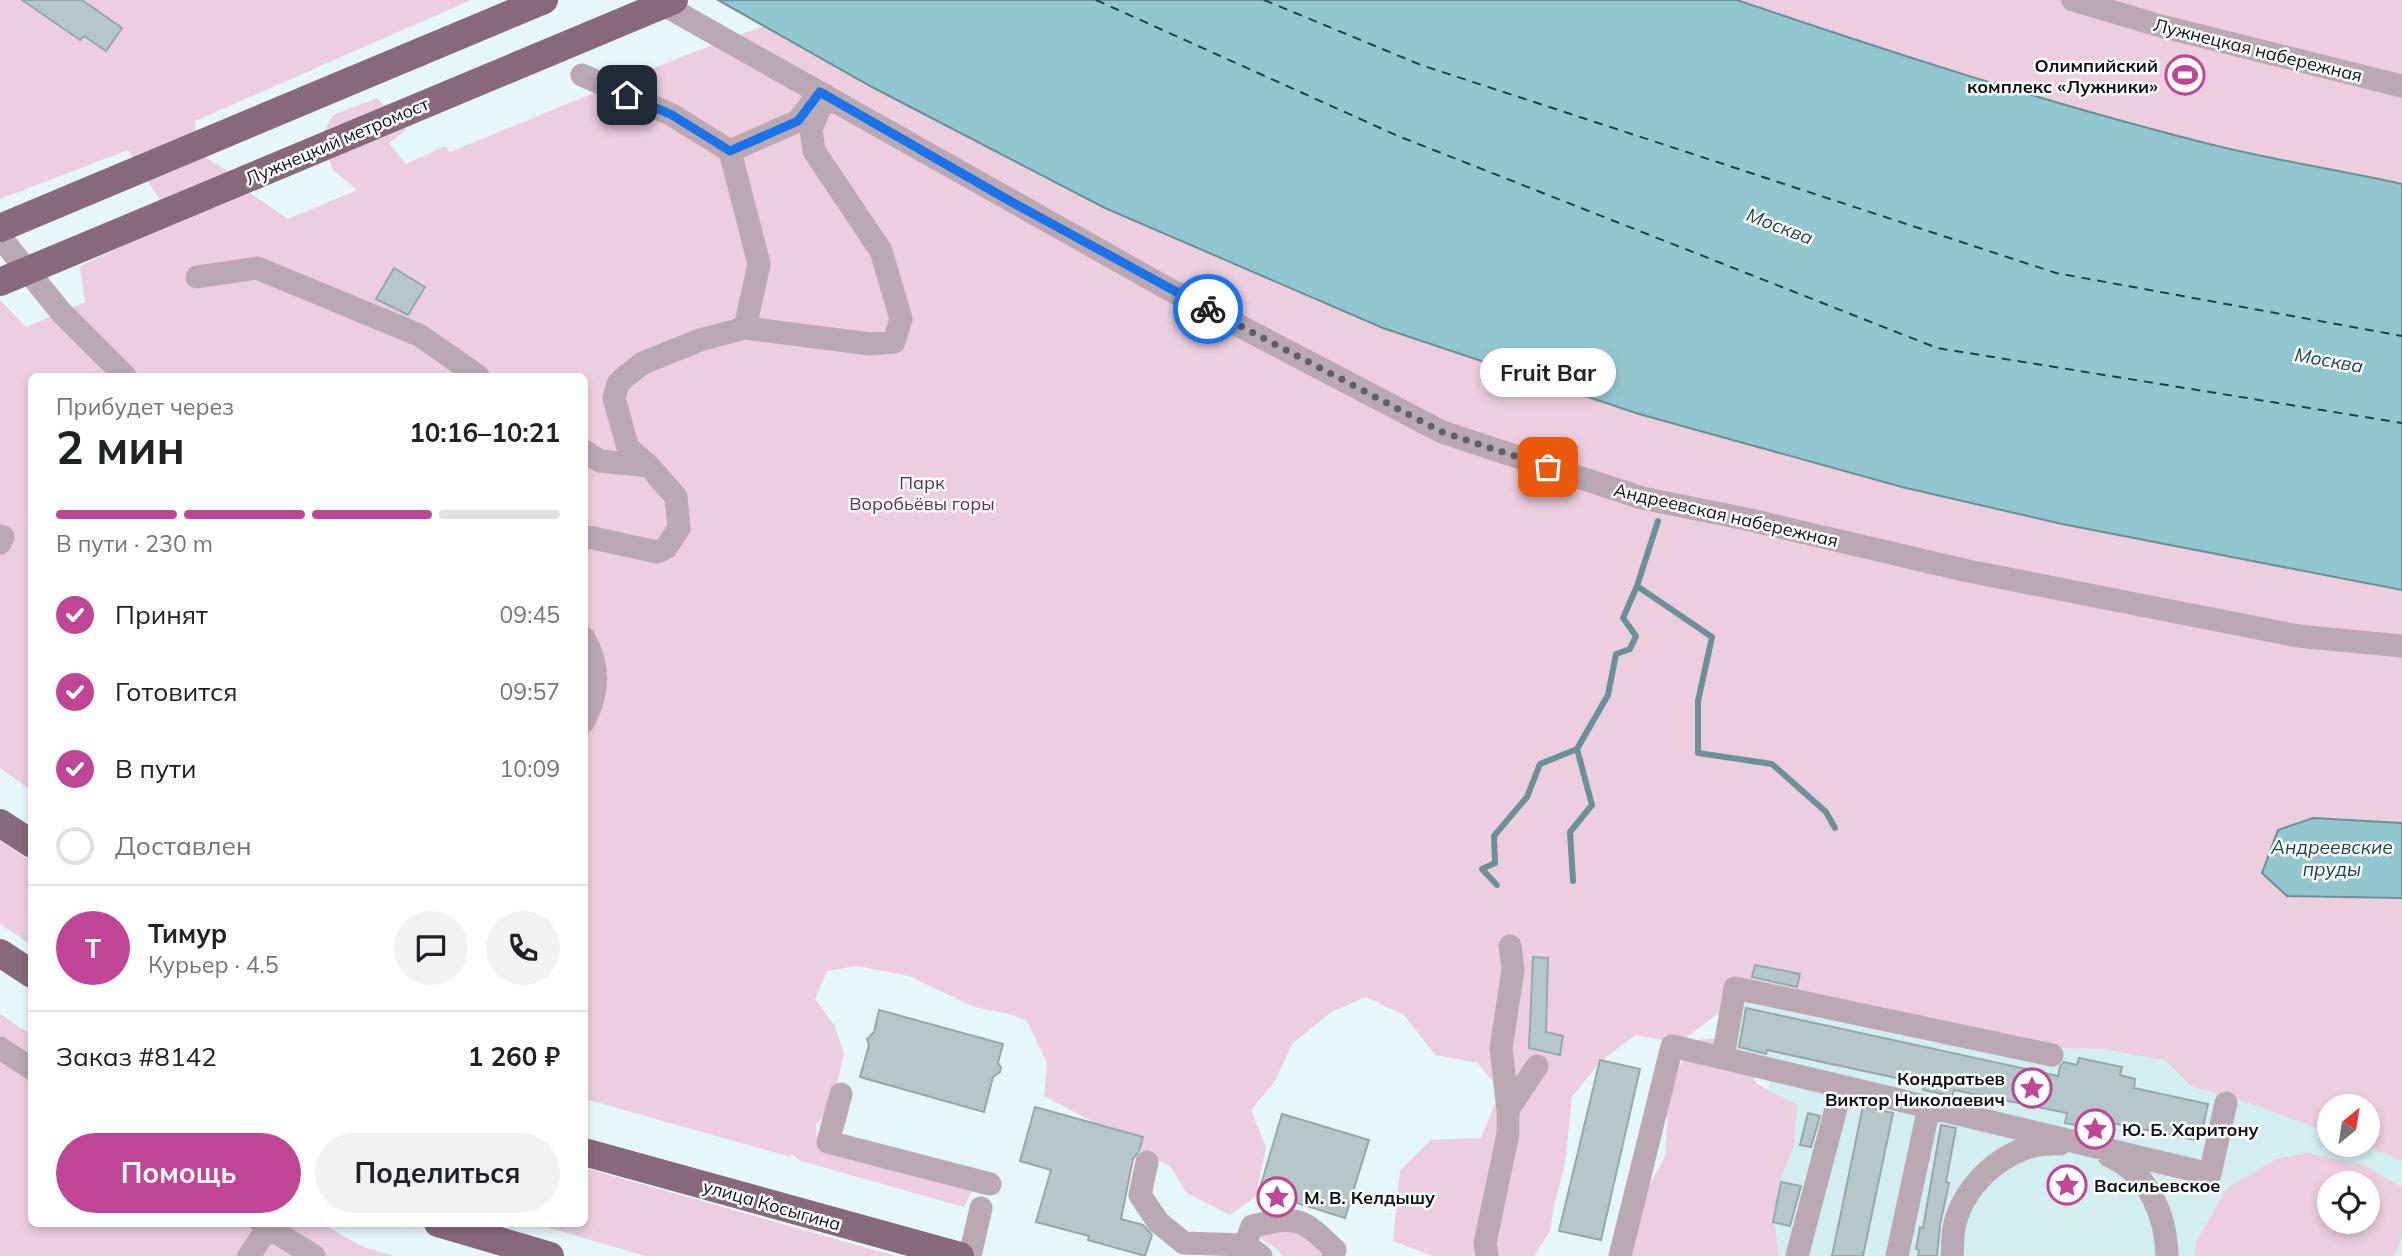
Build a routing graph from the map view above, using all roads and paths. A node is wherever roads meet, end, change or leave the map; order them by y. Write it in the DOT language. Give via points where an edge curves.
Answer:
graph roads {
  1 [pos="544,0"];
  2 [pos="655,0"];
  3 [pos="674,0"];
  4 [pos="2073,0"];
  5 [pos="582,75"];
  6 [pos="2402,86"];
  7 [pos="823,94"];
  8 [pos="730,151"];
  9 [pos="0,229"];
  10 [pos="0,237"];
  11 [pos="197,276"];
  12 [pos="0,282"];
  13 [pos="745,328"];
  14 [pos="122,373"];
  15 [pos="474,373"];
  16 [pos="588,454"];
  17 [pos="649,466"];
  18 [pos="0,536"];
  19 [pos="588,537"];
  20 [pos="0,543"];
  21 [pos="588,645"];
  22 [pos="2402,646"];
  23 [pos="588,711"];
  24 [pos="0,823"];
  25 [pos="28,841"];
  26 [pos="1510,946"];
  27 [pos="0,953"];
  28 [pos="28,971"];
  29 [pos="0,1048"];
  30 [pos="2052,1055"];
  31 [pos="1723,1058"];
  32 [pos="28,1066"];
  33 [pos="1537,1066"];
  34 [pos="1842,1086"];
  35 [pos="841,1094"];
  36 [pos="2226,1103"];
  37 [pos="1929,1107"];
  38 [pos="1508,1110"];
  39 [pos="2085,1146"];
  40 [pos="588,1153"];
  41 [pos="1147,1162"];
  42 [pos="990,1184"];
  43 [pos="981,1208"];
  44 [pos="266,1227"];
  45 [pos="270,1227"];
  46 [pos="452,1227"];
  47 [pos="1253,1250"];
  48 [pos="249,1256"];
  49 [pos="314,1256"];
  50 [pos="550,1256"];
  51 [pos="960,1256"];
  52 [pos="970,1256"];
  53 [pos="1333,1256"];
  54 [pos="1487,1256"];
  55 [pos="1620,1256"];
  56 [pos="1797,1256"];
  57 [pos="1897,1256"];
  58 [pos="1952,1256"];
  59 [pos="2167,1256"];
  1 -- 9 [label="main road"];
  2 -- 7 [label="street, Андреевская набережная"];
  3 -- 12 [label="main road, Лужнецкий метромост"];
  4 -- 6 [label="street, Лужнецкая набережная"];
  5 -- 8 [label="street" via="672,115"];
  7 -- 8 [label="street" via="798,121"];
  7 -- 13 [label="street" via="811,129 814,150 881,251 901,319 894,342 870,344"];
  7 -- 22 [label="street, Андреевская набережная" via="1163,286 1442,432 1642,498 1956,569 2298,636"];
  8 -- 13 [label="street" via="759,264"];
  10 -- 14 [label="street" via="61,312"];
  11 -- 15 [label="street" via="257,268 419,335"];
  13 -- 17 [label="street" via="643,363 618,384 614,398 628,447"];
  16 -- 17 [label="street" via="600,461"];
  17 -- 19 [label="street" via="676,497 679,528 666,548 657,552"];
  18 -- 20 [label="street"];
  21 -- 23 [label="street" via="594,656 596,691"];
  24 -- 25 [label="main road"];
  26 -- 38 [label="street" via="1513,970 1501,1048"];
  27 -- 28 [label="main road"];
  29 -- 32 [label="street"];
  30 -- 31 [label="street" via="1735,988"];
  31 -- 34 [label="street"];
  31 -- 55 [label="street" via="1672,1046"];
  33 -- 38 [label="street"];
  34 -- 37 [label="street"];
  34 -- 56 [label="street"];
  35 -- 42 [label="street" via="828,1142"];
  36 -- 39 [label="street" via="2210,1174"];
  37 -- 39 [label="street"];
  37 -- 57 [label="street"];
  38 -- 54 [label="street" via="1508,1134 1485,1243"];
  39 -- 58 [label="street" via="2052,1143 2019,1151 1990,1168 1968,1193 1955,1224"];
  39 -- 59 [label="street" via="2114,1157 2139,1177 2157,1203 2167,1233"];
  40 -- 51 [label="main road, улица Косыгина"];
  41 -- 47 [label="street" via="1140,1195 1158,1222 1184,1243"];
  43 -- 52 [label="street"];
  44 -- 48 [label="street"];
  45 -- 49 [label="street"];
  46 -- 50 [label="main road"];
  47 -- 53 [label="street" via="1252,1226 1286,1219 1310,1226 1335,1250"];
}
